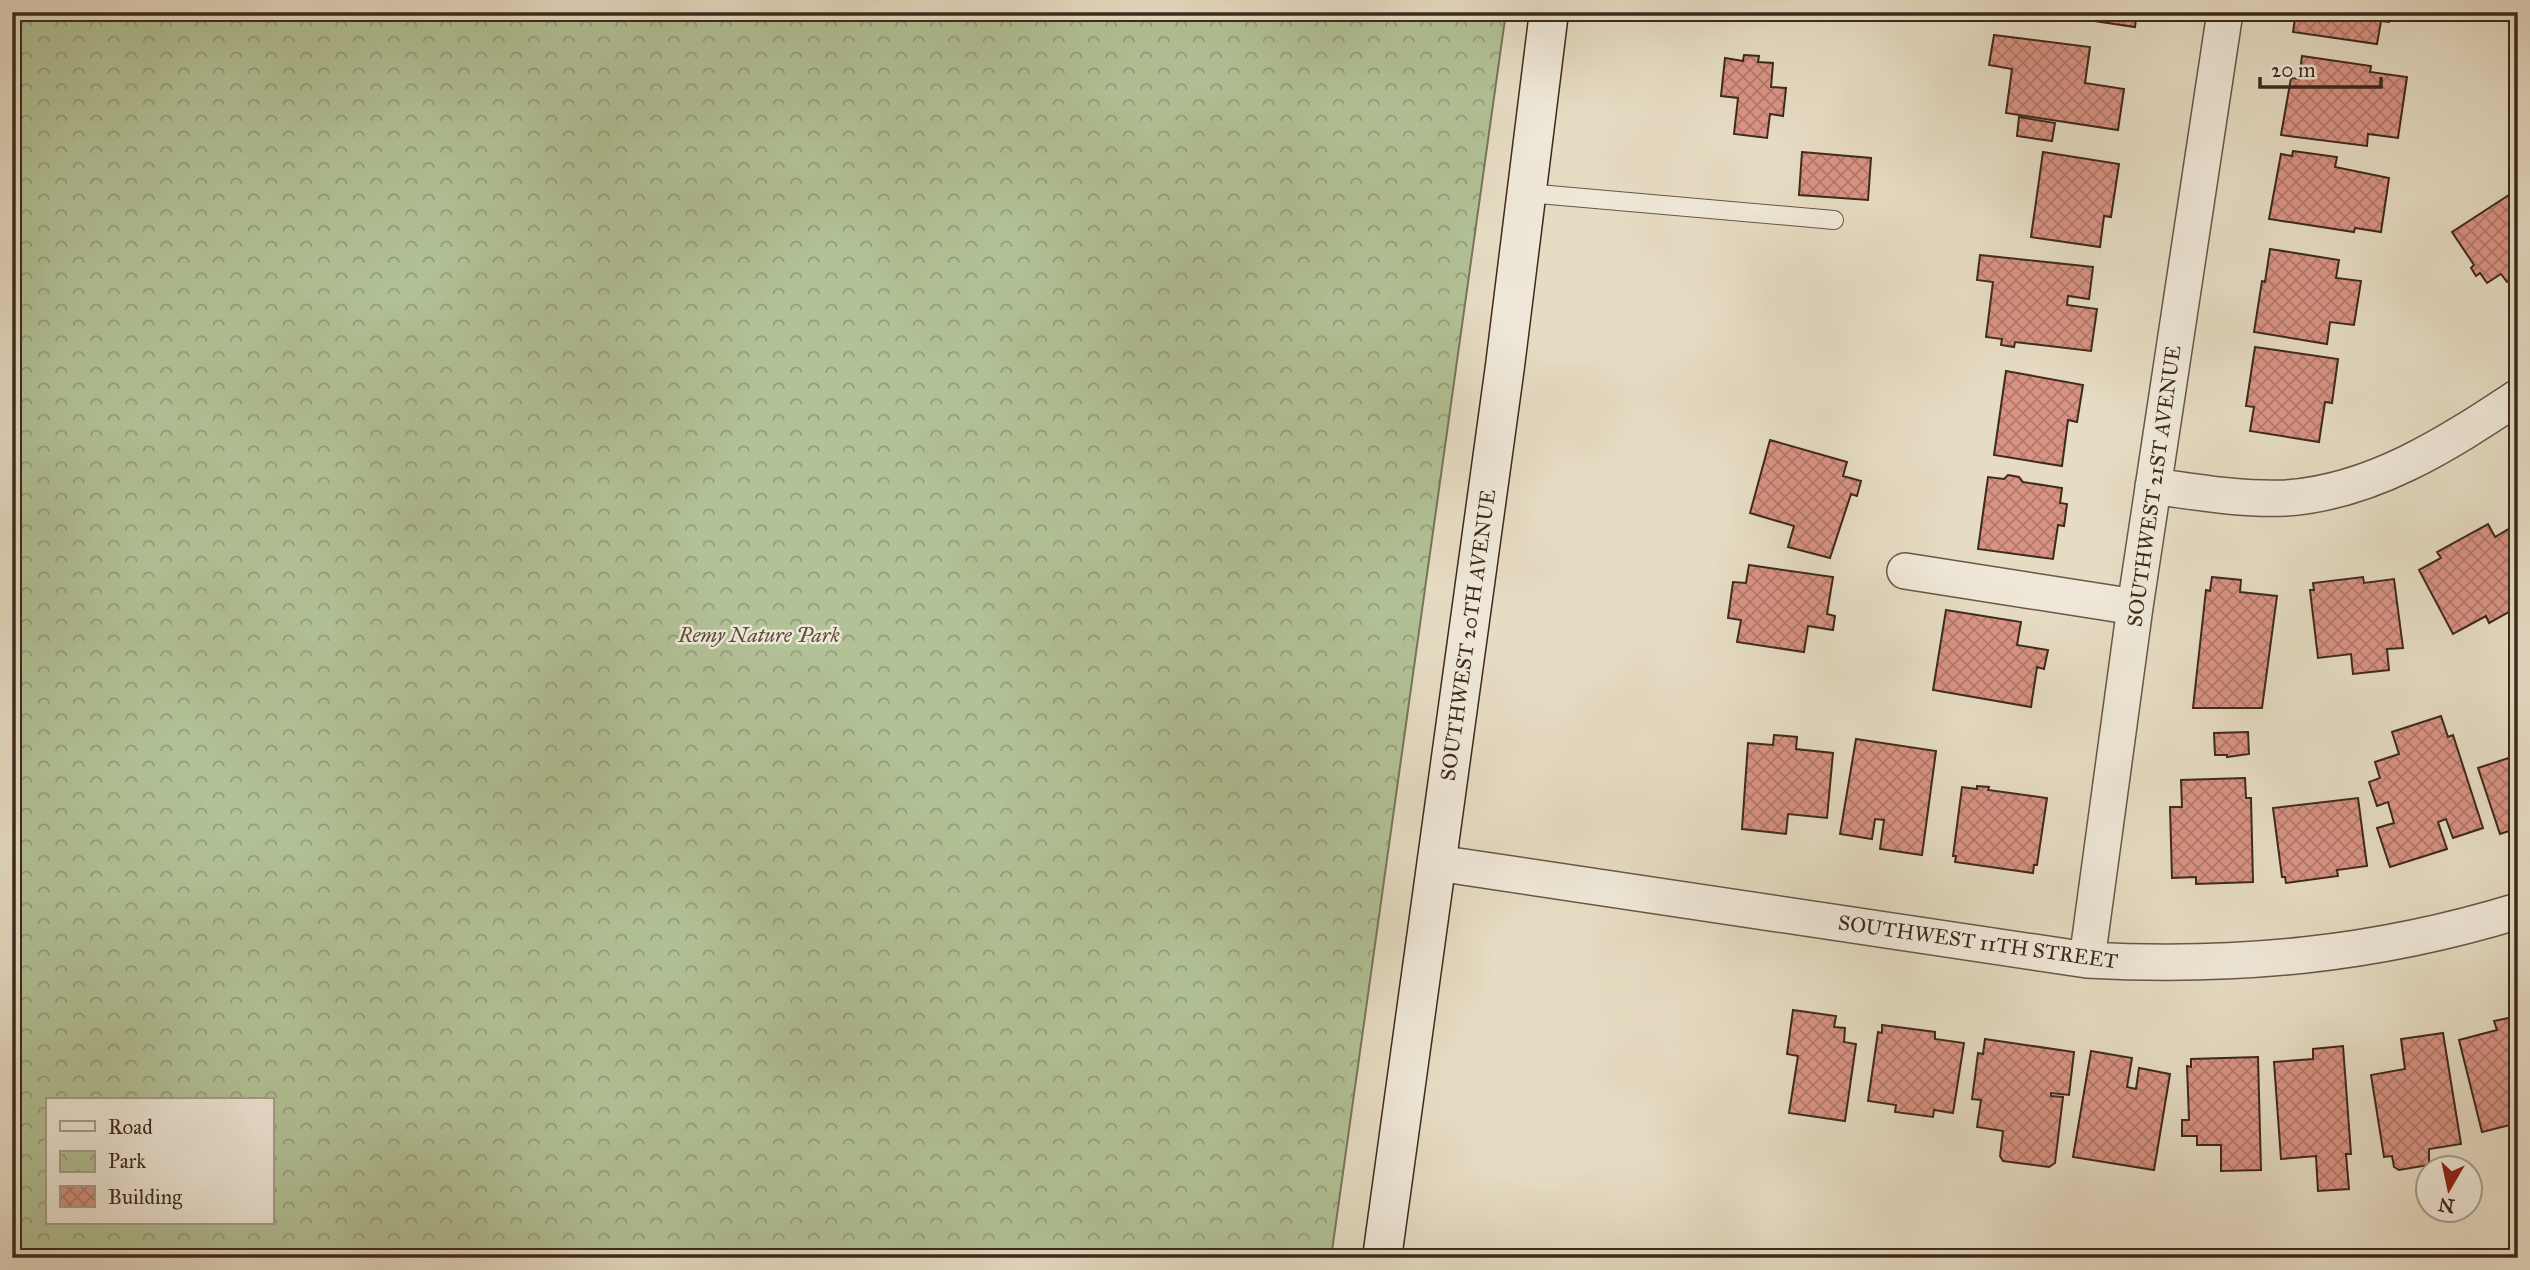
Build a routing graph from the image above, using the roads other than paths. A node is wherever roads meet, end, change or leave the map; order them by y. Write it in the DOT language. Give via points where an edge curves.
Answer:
graph roads {
  1 [pos="1549,12"];
  2 [pos="2225,12"];
  3 [pos="1527,193"];
  4 [pos="1834,220"];
  5 [pos="2518,397"];
  6 [pos="2153,486"];
  7 [pos="1905,571"];
  8 [pos="2135,607"];
  9 [pos="1437,863"];
  10 [pos="2518,911"];
  11 [pos="2087,960"];
  12 [pos="1382,1258"];
  1 -- 3 [label="street, SOUTHWEST 20TH AVENUE"];
  2 -- 6 [label="street, SOUTHWEST 21ST AVENUE"];
  3 -- 4 [label="lane"];
  3 -- 9 [label="street, SOUTHWEST 20TH AVENUE"];
  5 -- 6 [label="street" via="2425,454 2348,487 2283,498"];
  6 -- 8 [label="street, SOUTHWEST 21ST AVENUE"];
  7 -- 8 [label="street"];
  8 -- 11 [label="street, SOUTHWEST 21ST AVENUE"];
  9 -- 11 [label="street, SOUTHWEST 11TH STREET"];
  9 -- 12 [label="street, SOUTHWEST 20TH AVENUE"];
  10 -- 11 [label="street, SOUTHWEST 11TH STREET" via="2405,940 2309,957 2236,963"];
}
